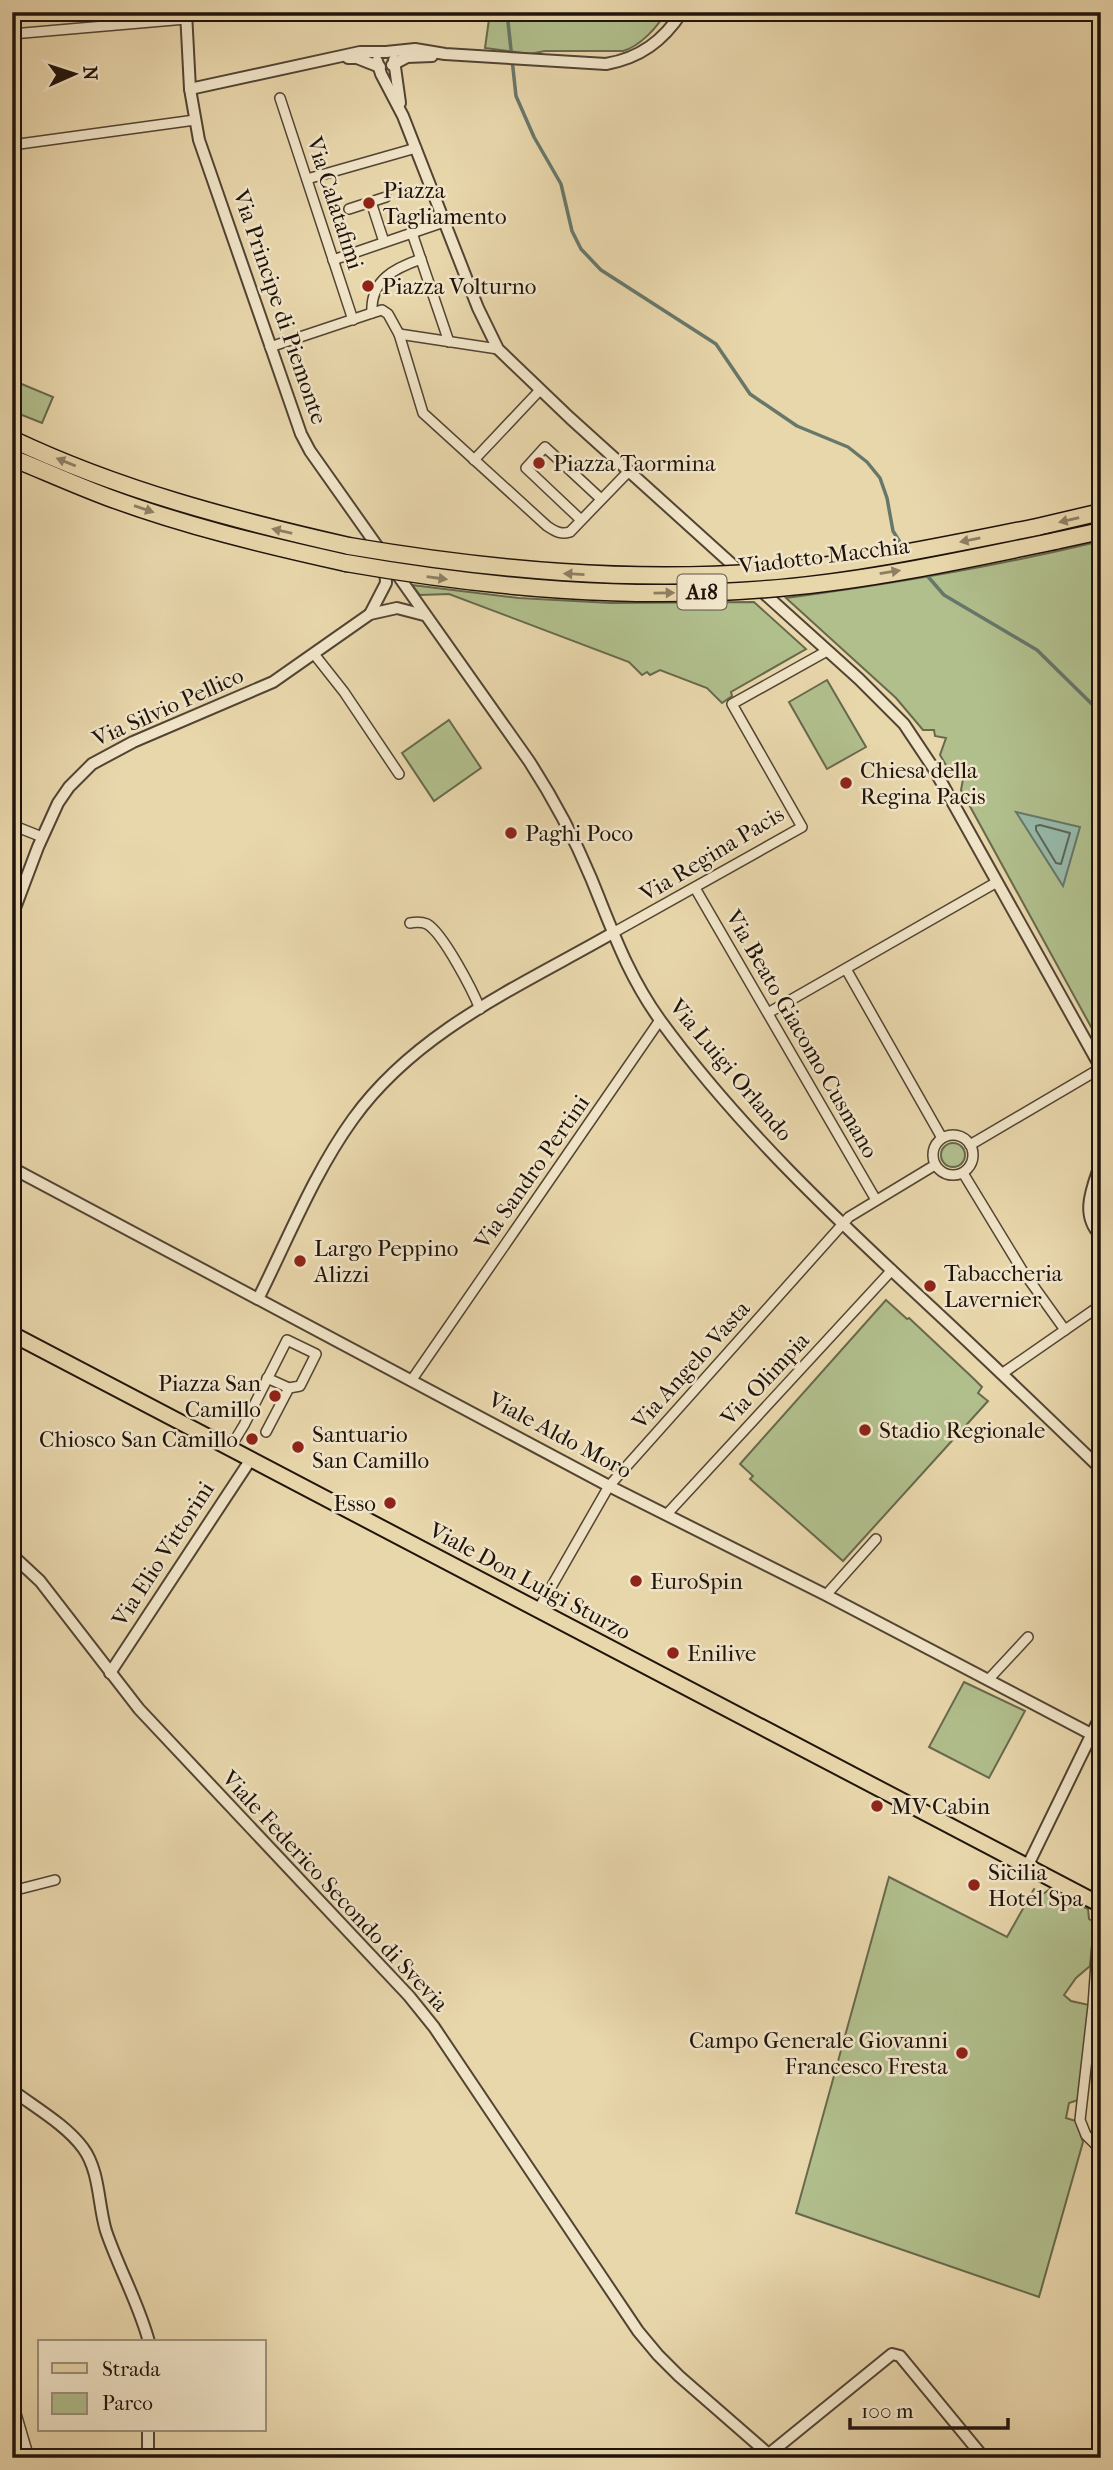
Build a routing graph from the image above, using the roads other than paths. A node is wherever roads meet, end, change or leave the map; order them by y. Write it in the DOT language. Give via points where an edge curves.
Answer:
graph roads {
  1 [pos="682,12"];
  2 [pos="186,16"];
  3 [pos="12,34"];
  4 [pos="342,57"];
  5 [pos="385,61"];
  6 [pos="190,89"];
  7 [pos="280,98"];
  8 [pos="403,116"];
  9 [pos="195,120"];
  10 [pos="12,145"];
  11 [pos="416,148"];
  12 [pos="307,179"];
  13 [pos="386,197"];
  14 [pos="371,202"];
  15 [pos="349,209"];
  16 [pos="444,222"];
  17 [pos="412,233"];
  18 [pos="384,242"];
  19 [pos="333,260"];
  20 [pos="421,260"];
  21 [pos="372,313"];
  22 [pos="353,320"];
  23 [pos="400,334"];
  24 [pos="449,342"];
  25 [pos="270,347"];
  26 [pos="498,349"];
  27 [pos="540,390"];
  28 [pos="12,439"];
  29 [pos="12,458"];
  30 [pos="474,460"];
  31 [pos="629,471"];
  32 [pos="601,499"];
  33 [pos="1101,512"];
  34 [pos="582,520"];
  35 [pos="1101,531"];
  36 [pos="385,558"];
  37 [pos="406,588"];
  38 [pos="380,596"];
  39 [pos="375,613"];
  40 [pos="425,615"];
  41 [pos="827,651"];
  42 [pos="314,654"];
  43 [pos="399,775"];
  44 [pos="12,825"];
  45 [pos="43,837"];
  46 [pos="997,883"];
  47 [pos="695,888"];
  48 [pos="12,916"];
  49 [pos="411,923"];
  50 [pos="611,934"];
  51 [pos="846,969"];
  52 [pos="480,1009"];
  53 [pos="768,1013"];
  54 [pos="660,1020"];
  55 [pos="1101,1068"];
  56 [pos="942,1138"];
  57 [pos="970,1145"];
  58 [pos="1101,1162"];
  59 [pos="935,1166"];
  60 [pos="12,1168"];
  61 [pos="963,1173"];
  62 [pos="876,1200"];
  63 [pos="842,1226"];
  64 [pos="1101,1236"];
  65 [pos="892,1270"];
  66 [pos="258,1299"];
  67 [pos="1101,1305"];
  68 [pos="1065,1331"];
  69 [pos="12,1334"];
  70 [pos="1003,1373"];
  71 [pos="267,1378"];
  72 [pos="411,1381"];
  73 [pos="289,1388"];
  74 [pos="266,1432"];
  75 [pos="230,1448"];
  76 [pos="251,1459"];
  77 [pos="1101,1469"];
  78 [pos="609,1486"];
  79 [pos="667,1514"];
  80 [pos="876,1539"];
  81 [pos="12,1555"];
  82 [pos="826,1595"];
  83 [pos="538,1610"];
  84 [pos="1028,1637"];
  85 [pos="110,1673"];
  86 [pos="988,1680"];
  87 [pos="1101,1715"];
  88 [pos="1091,1734"];
  89 [pos="1027,1867"];
  90 [pos="55,1880"];
  91 [pos="12,1891"];
  92 [pos="1100,1905"];
  93 [pos="12,2090"];
  94 [pos="1098,2147"];
  95 [pos="148,2340"];
  96 [pos="12,2400"];
  97 [pos="148,2432"];
  98 [pos="771,2456"];
  99 [pos="29,2458"];
  100 [pos="148,2458"];
  101 [pos="984,2458"];
  1 -- 5 [label="street" via="652,46 629,59 606,64 415,49"];
  2 -- 3 [label="street"];
  2 -- 6 [label="street, Via Principe di Piemonte"];
  4 -- 5 [label="street"];
  4 -- 5 [label="street" via="371,50"];
  4 -- 6 [label="street"];
  5 -- 8 [label="street"];
  5 -- 8 [label="street"];
  6 -- 9 [label="street, Via Principe di Piemonte"];
  7 -- 12 [label="street, Via Calatafimi"];
  8 -- 11 [label="street"];
  9 -- 10 [label="street"];
  9 -- 25 [label="street, Via Principe di Piemonte"];
  11 -- 12 [label="street"];
  11 -- 16 [label="street"];
  12 -- 19 [label="street, Via Calatafimi"];
  13 -- 14 [label="street"];
  14 -- 15 [label="street"];
  14 -- 18 [label="street"];
  16 -- 17 [label="street"];
  16 -- 26 [label="street"];
  17 -- 18 [label="street"];
  17 -- 20 [label="street"];
  18 -- 19 [label="street"];
  19 -- 22 [label="street, Via Calatafimi"];
  20 -- 21 [label="street" via="390,272 377,290"];
  20 -- 24 [label="street"];
  21 -- 22 [label="street"];
  21 -- 23 [label="street" via="382,310 388,314"];
  22 -- 25 [label="street"];
  23 -- 24 [label="street"];
  23 -- 30 [label="street" via="423,413"];
  24 -- 26 [label="street"];
  25 -- 36 [label="street, Via Principe di Piemonte" via="305,442"];
  26 -- 27 [label="street"];
  27 -- 30 [label="street"];
  27 -- 31 [label="street"];
  33 -- 28 [label="highway, Viadotto Macchia / A18, one-way, bridge" via="906,553 817,566 686,575 520,570 349,546 266,527 114,481"];
  29 -- 35 [label="highway, Viadotto Macchia / A18, one-way, bridge" via="107,497 223,534 346,563 519,588 611,593 778,588 922,567"];
  30 -- 34 [label="street" via="547,526 564,534"];
  31 -- 32 [label="street"];
  31 -- 41 [label="street"];
  32 -- 34 [label="street"];
  32 -- 34 [label="street" via="545,447 526,468"];
  36 -- 37 [label="street, Via Principe di Piemonte"];
  36 -- 38 [label="street" via="386,583"];
  37 -- 38 [label="street"];
  37 -- 39 [label="street, Via Silvio Pellico" via="402,598"];
  37 -- 40 [label="street, Via Luigi Orlando"];
  38 -- 39 [label="street"];
  39 -- 40 [label="street" via="397,608"];
  39 -- 42 [label="street, Via Silvio Pellico"];
  40 -- 50 [label="street, Via Luigi Orlando" via="552,798 589,874"];
  41 -- 46 [label="street" via="887,706 916,740"];
  41 -- 47 [label="street, Via Regina Pacis" via="732,704 802,827"];
  42 -- 43 [label="street"];
  42 -- 45 [label="street, Via Silvio Pellico" via="273,682 92,764 69,787"];
  44 -- 45 [label="street"];
  45 -- 48 [label="street, Via Silvio Pellico"];
  46 -- 51 [label="street"];
  46 -- 55 [label="street"];
  47 -- 50 [label="street, Via Regina Pacis"];
  47 -- 53 [label="street, Via Beato Giacomo Cusmano"];
  49 -- 52 [label="street" via="433,929"];
  50 -- 52 [label="street"];
  50 -- 54 [label="street, Via Luigi Orlando"];
  51 -- 53 [label="street"];
  51 -- 56 [label="street"];
  52 -- 66 [label="street" via="413,1054 353,1119 321,1172"];
  53 -- 62 [label="street, Via Beato Giacomo Cusmano"];
  54 -- 63 [label="street, Via Luigi Orlando" via="732,1109"];
  54 -- 72 [label="street, Via Sandro Pertini"];
  55 -- 57 [label="street"];
  56 -- 57 [label="street" via="963,1137"];
  56 -- 59 [label="street" via="935,1145"];
  57 -- 61 [label="street" via="971,1165"];
  58 -- 64 [label="street" via="1088,1209"];
  59 -- 61 [label="street" via="943,1173"];
  59 -- 62 [label="street, Via Angelo Vasta"];
  60 -- 66 [label="street, Viale Aldo Moro"];
  61 -- 68 [label="street"];
  62 -- 63 [label="street, Via Angelo Vasta"];
  63 -- 65 [label="street, Via Luigi Orlando"];
  63 -- 78 [label="street, Via Angelo Vasta"];
  65 -- 70 [label="street, Via Luigi Orlando"];
  65 -- 79 [label="street, Via Olimpia"];
  66 -- 72 [label="street, Viale Aldo Moro"];
  67 -- 68 [label="street"];
  68 -- 70 [label="street"];
  69 -- 75 [label="main road, Viale Don Luigi Sturzo"];
  70 -- 77 [label="street, Via Luigi Orlando"];
  71 -- 73 [label="street"];
  71 -- 73 [label="street" via="287,1340 316,1354 300,1386"];
  71 -- 75 [label="street"];
  72 -- 78 [label="street, Viale Aldo Moro"];
  73 -- 74 [label="street"];
  75 -- 76 [label="main road, Viale Don Luigi Sturzo"];
  76 -- 83 [label="main road, Viale Don Luigi Sturzo"];
  76 -- 85 [label="street, Via Elio Vittorini"];
  78 -- 79 [label="street, Viale Aldo Moro"];
  78 -- 83 [label="street, Via Angelo Vasta"];
  79 -- 82 [label="street, Viale Aldo Moro"];
  80 -- 82 [label="street"];
  81 -- 85 [label="street, Viale Federico Secondo di Svevia" via="40,1581"];
  82 -- 86 [label="street, Viale Aldo Moro"];
  83 -- 89 [label="main road, Viale Don Luigi Sturzo"];
  84 -- 86 [label="street"];
  85 -- 98 [label="street, Viale Federico Secondo di Svevia" via="434,2027 658,2355"];
  86 -- 88 [label="street, Viale Aldo Moro"];
  87 -- 88 [label="street"];
  88 -- 89 [label="street"];
  89 -- 92 [label="main road, Viale Don Luigi Sturzo"];
  90 -- 91 [label="street"];
  92 -- 94 [label="street" via="1080,2112 1082,2128"];
  93 -- 95 [label="street" via="71,2134 85,2151 106,2230"];
  96 -- 99 [label="street"];
  97 -- 100 [label="street"];
  98 -- 101 [label="street" via="892,2354 900,2356"];
}
